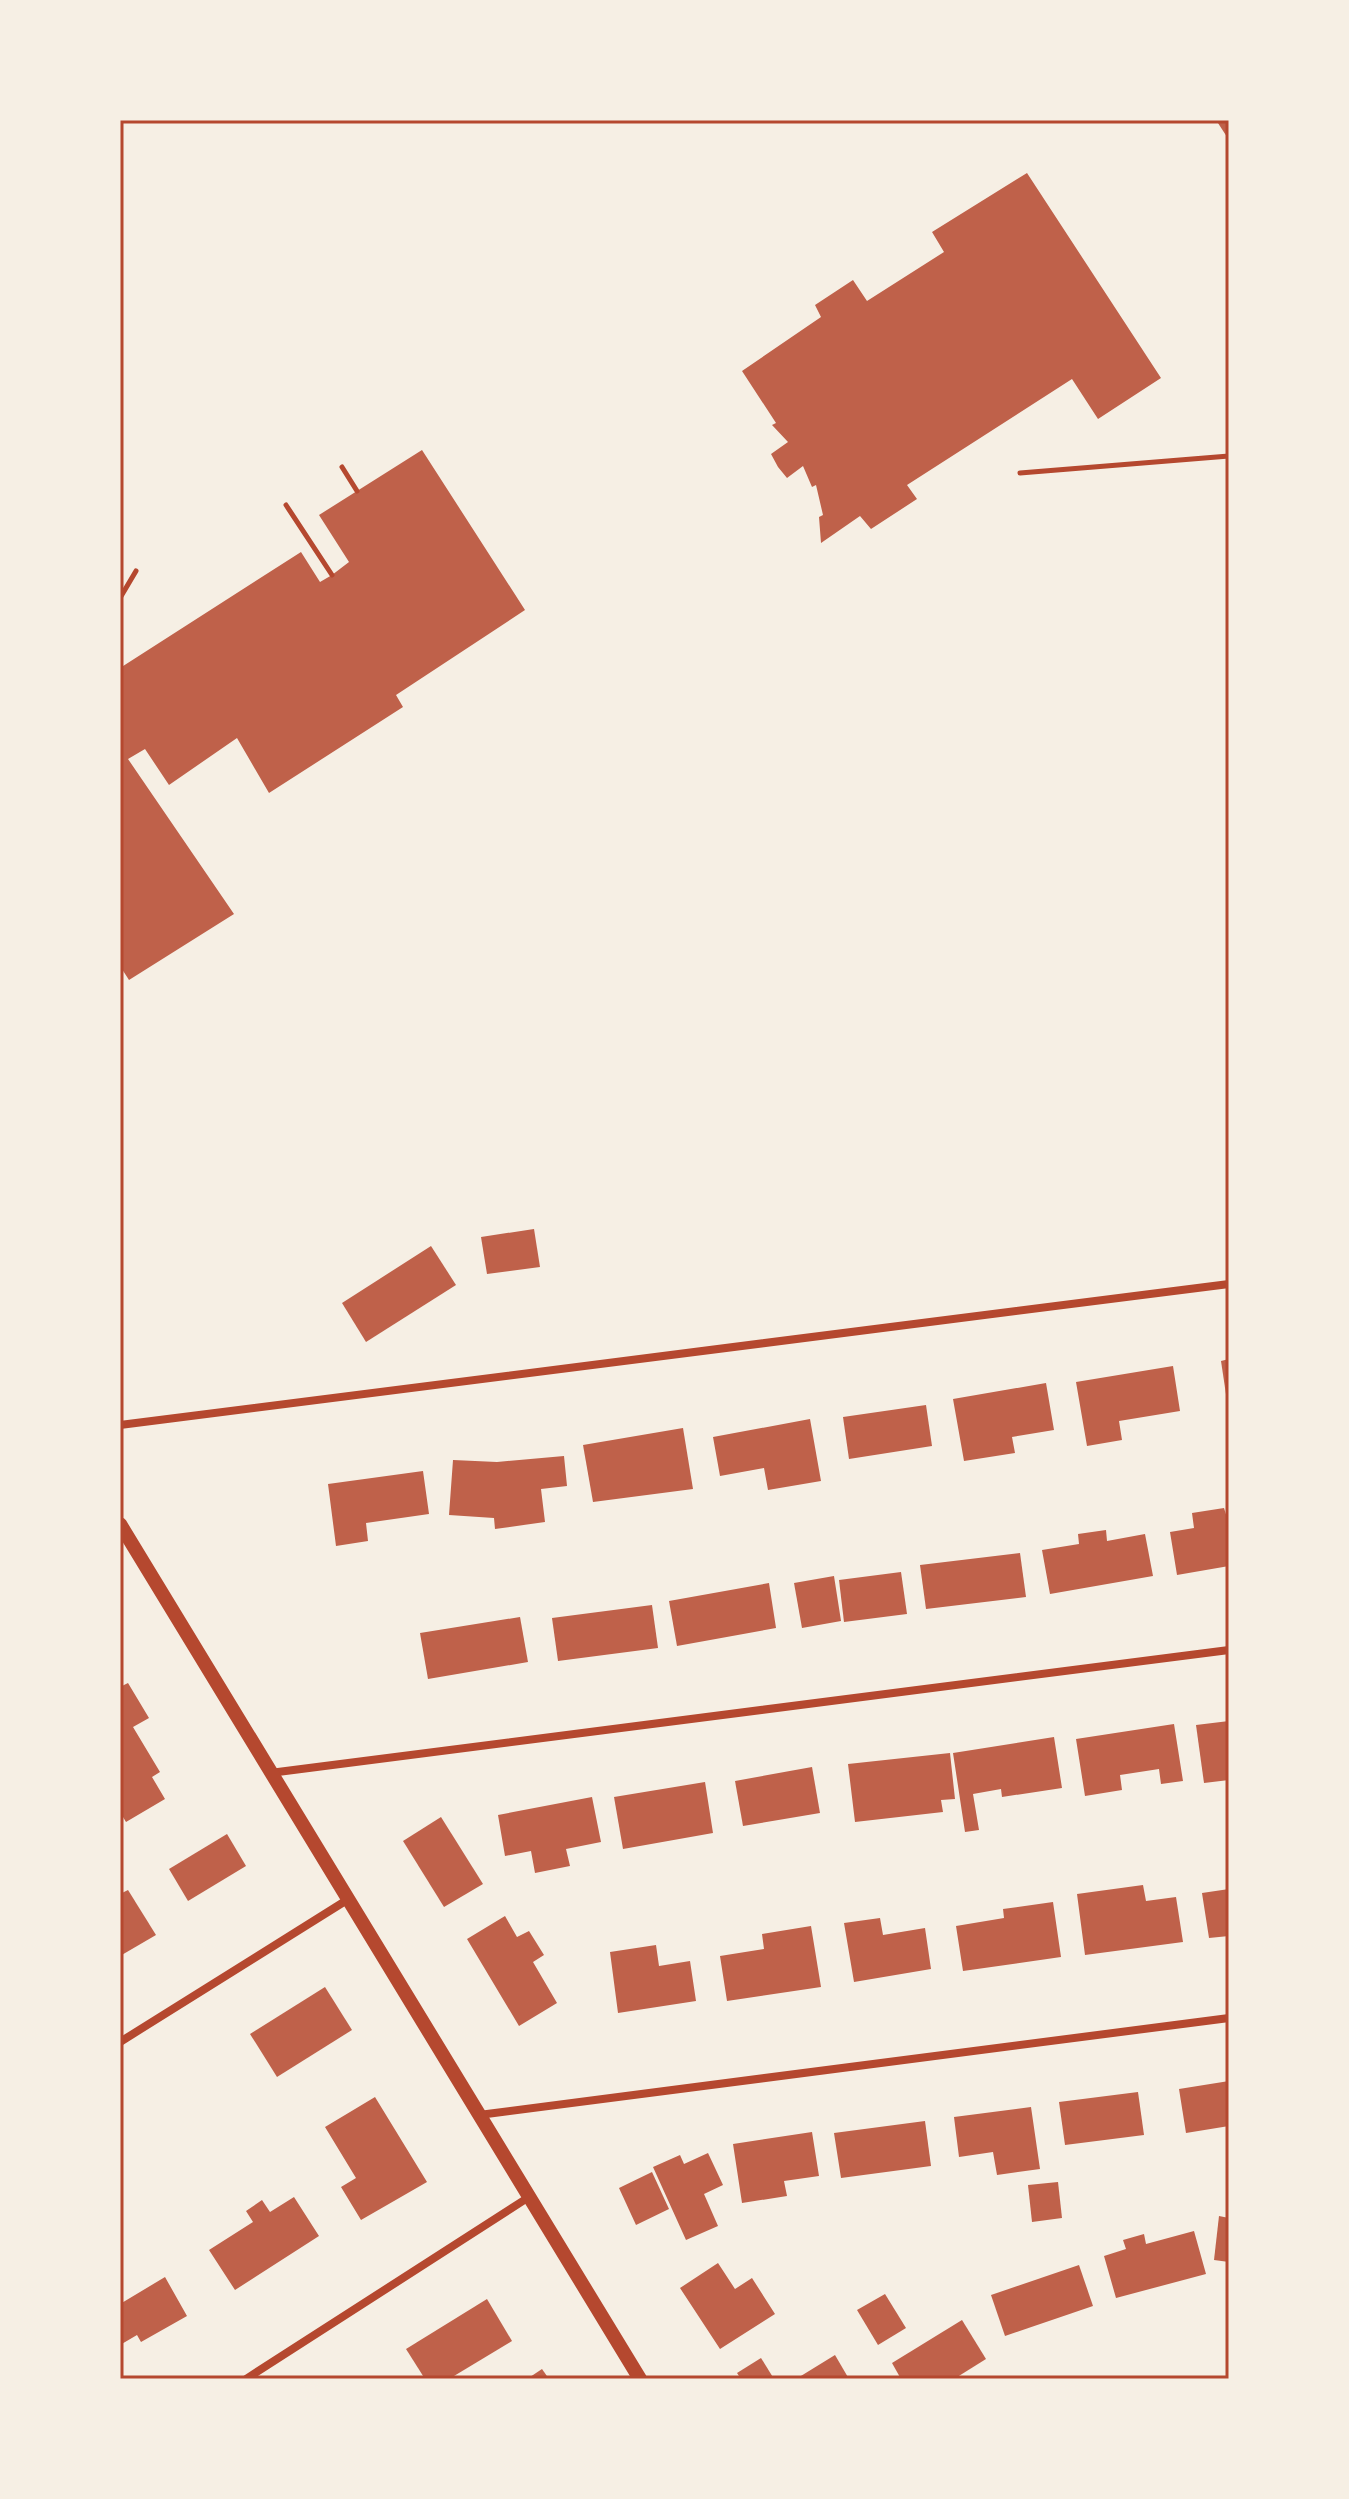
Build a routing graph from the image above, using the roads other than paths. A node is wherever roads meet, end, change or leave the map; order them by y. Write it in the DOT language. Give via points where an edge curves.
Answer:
graph roads {
  1 [pos="1229,1284"];
  2 [pos="120,1425"];
  3 [pos="120,1524"];
  4 [pos="1229,1650"];
  5 [pos="269,1773"];
  6 [pos="347,1900"];
  7 [pos="1229,2018"];
  8 [pos="120,2042"];
  9 [pos="479,2115"];
  10 [pos="529,2197"];
  11 [pos="246,2379"];
  12 [pos="640,2379"];
  1 -- 2 [label="street"];
  3 -- 5 [label="street"];
  4 -- 5 [label="street"];
  5 -- 6 [label="street"];
  6 -- 8 [label="street"];
  6 -- 9 [label="street"];
  7 -- 9 [label="street"];
  9 -- 10 [label="street"];
  10 -- 11 [label="street"];
  10 -- 12 [label="street"];
}
